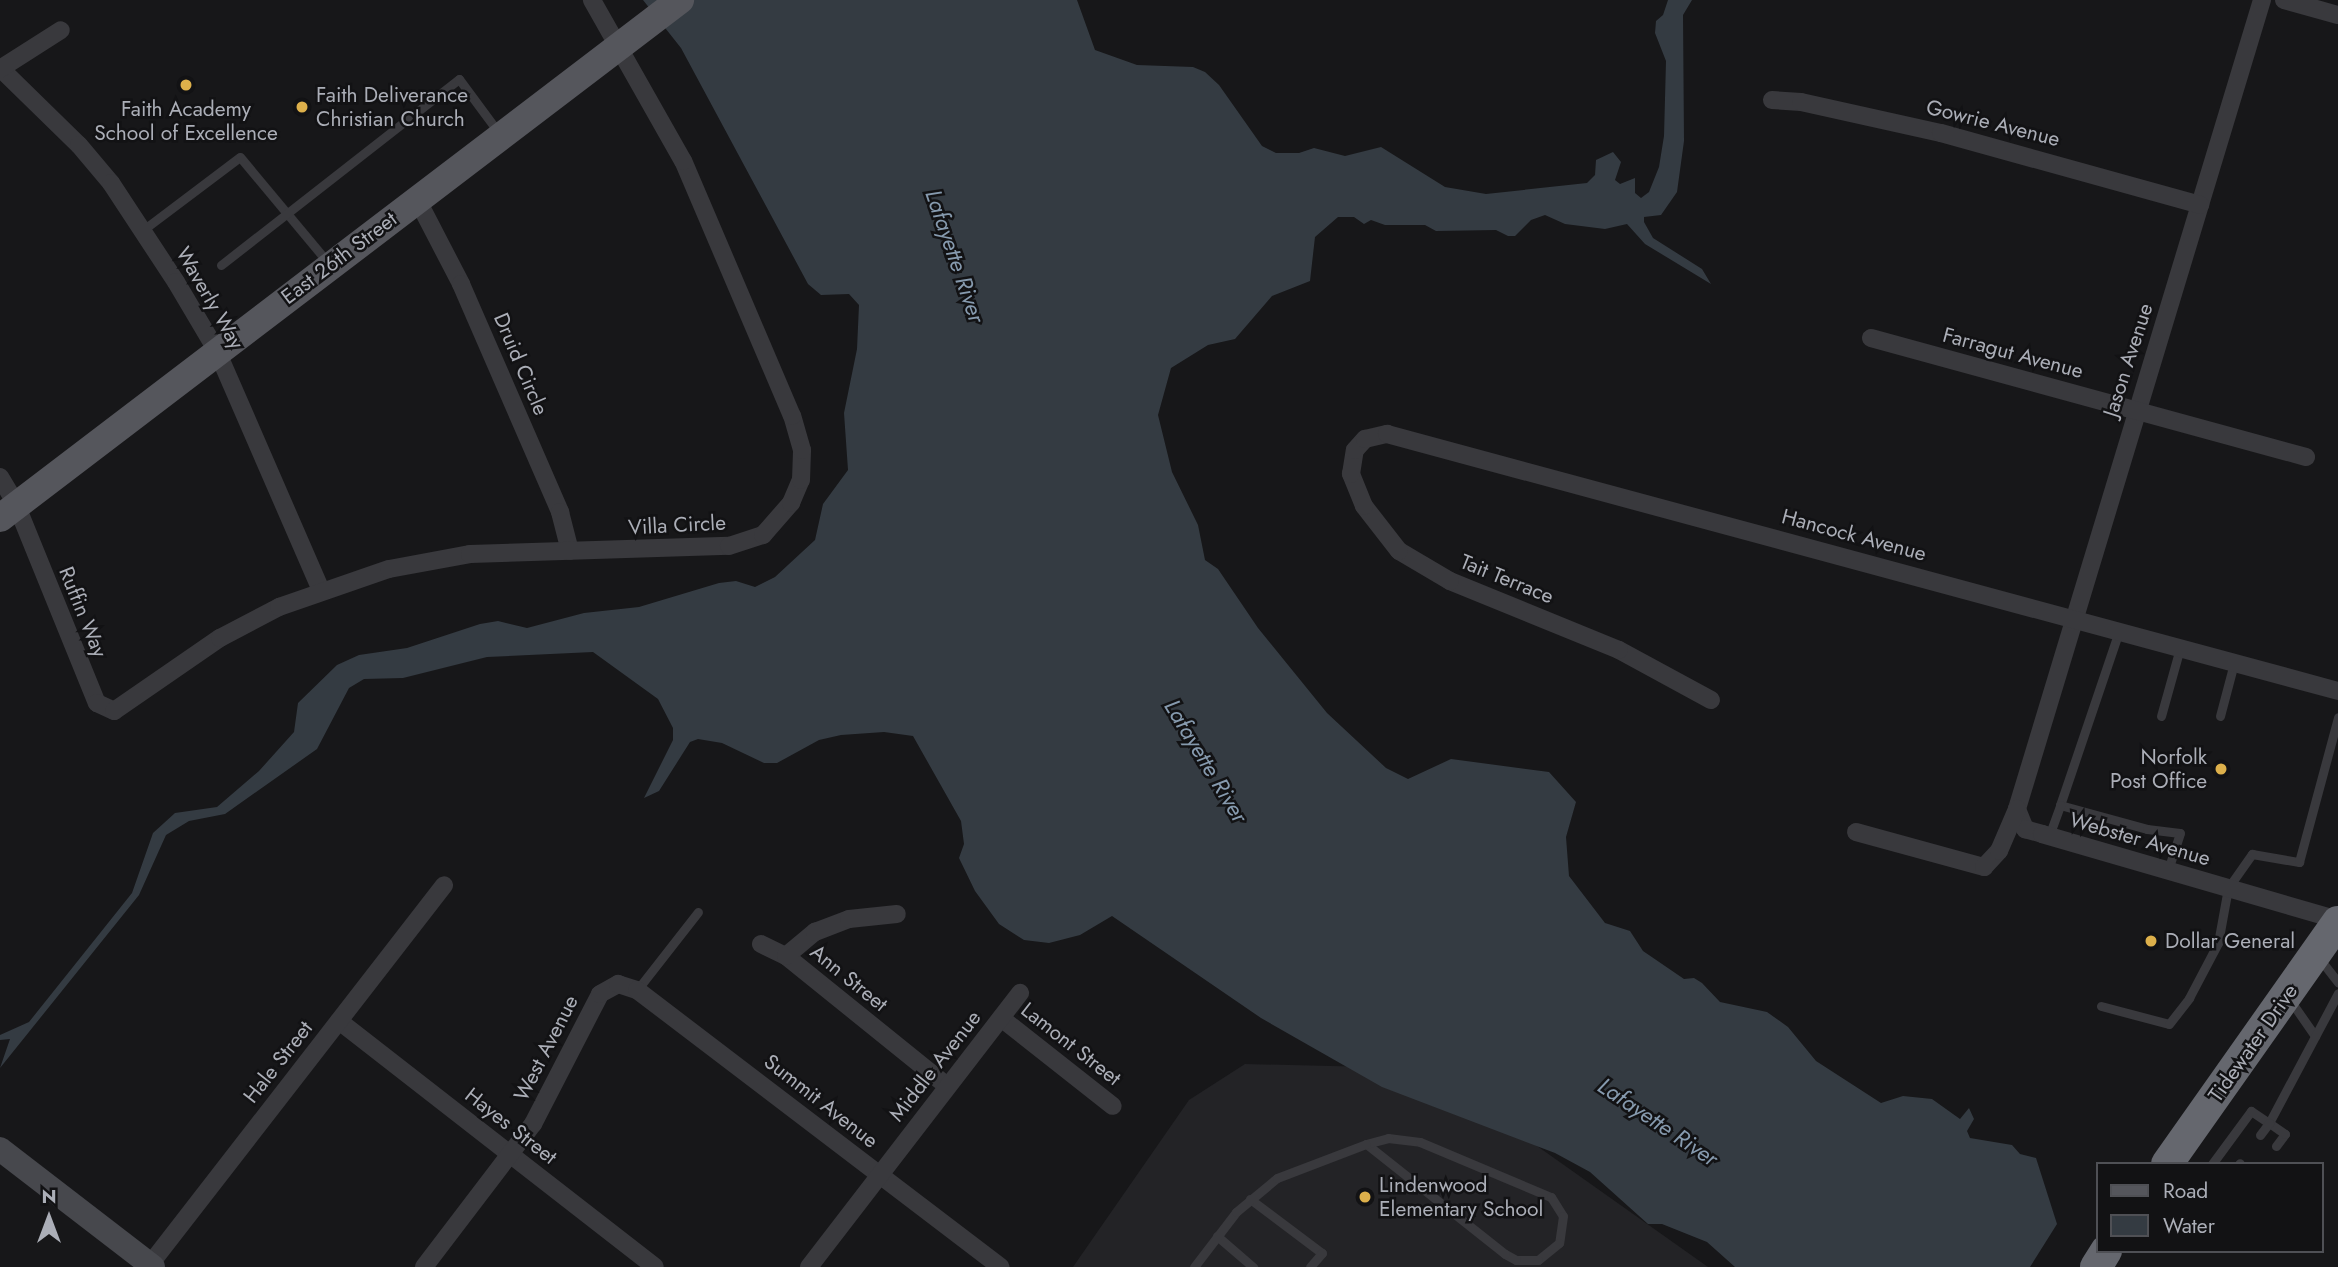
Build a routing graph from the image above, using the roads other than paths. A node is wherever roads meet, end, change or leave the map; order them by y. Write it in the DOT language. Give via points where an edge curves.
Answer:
graph roads {
  1 [pos="592,0"];
  2 [pos="680,0"];
  3 [pos="2262,0"];
  4 [pos="2284,0"];
  5 [pos="2338,15"];
  6 [pos="61,30"];
  7 [pos="619,46"];
  8 [pos="0,68"];
  9 [pos="1772,100"];
  10 [pos="501,136"];
  11 [pos="417,199"];
  12 [pos="2200,205"];
  13 [pos="287,214"];
  14 [pos="143,230"];
  15 [pos="221,265"];
  16 [pos="330,266"];
  17 [pos="1871,338"];
  18 [pos="217,351"];
  19 [pos="2135,410"];
  20 [pos="1359,444"];
  21 [pos="2306,457"];
  22 [pos="0,477"];
  23 [pos="5,510"];
  24 [pos="570,551"];
  25 [pos="321,590"];
  26 [pos="2073,618"];
  27 [pos="2119,631"];
  28 [pos="2180,648"];
  29 [pos="2234,663"];
  30 [pos="153,685"];
  31 [pos="2338,691"];
  32 [pos="1711,700"];
  33 [pos="2161,716"];
  34 [pos="2220,716"];
  35 [pos="2338,717"];
  36 [pos="2060,805"];
  37 [pos="2017,809"];
  38 [pos="1856,832"];
  39 [pos="2048,836"];
  40 [pos="2168,871"];
  41 [pos="444,885"];
  42 [pos="2228,888"];
  43 [pos="698,912"];
  44 [pos="897,914"];
  45 [pos="2338,921"];
  46 [pos="761,944"];
  47 [pos="2316,954"];
  48 [pos="786,956"];
  49 [pos="2338,982"];
  50 [pos="610,986"];
  51 [pos="637,990"];
  52 [pos="1020,993"];
  53 [pos="2338,993"];
  54 [pos="2287,995"];
  55 [pos="2101,1006"];
  56 [pos="1001,1017"];
  57 [pos="339,1021"];
  58 [pos="2315,1036"];
  59 [pos="947,1086"];
  60 [pos="1113,1106"];
  61 [pos="2269,1123"];
  62 [pos="2260,1135"];
  63 [pos="1366,1144"];
  64 [pos="2276,1146"];
  65 [pos="0,1149"];
  66 [pos="511,1155"];
  67 [pos="2175,1158"];
  68 [pos="2213,1162"];
  69 [pos="879,1174"];
  70 [pos="1250,1199"];
  71 [pos="1217,1236"];
  72 [pos="150,1266"];
  73 [pos="424,1267"];
  74 [pos="654,1267"];
  75 [pos="809,1267"];
  76 [pos="1000,1267"];
  77 [pos="1194,1267"];
  78 [pos="1253,1267"];
  79 [pos="1310,1267"];
  1 -- 7 [label="street, Villa Circle"];
  2 -- 7 [label="main road, East 26th Street"];
  3 -- 12 [label="street, Jason Avenue"];
  4 -- 5 [label="street"];
  6 -- 8 [label="street"];
  7 -- 10 [label="main road, East 26th Street"];
  7 -- 24 [label="street, Villa Circle" via="683,161 720,241 792,416 803,465 791,503 777,524 746,542"];
  8 -- 14 [label="street, Waverly Way" via="79,145"];
  9 -- 12 [label="street, Gowrie Avenue" via="1801,102 1941,133"];
  10 -- 11 [label="main road, East 26th Street"];
  10 -- 13 [label="lane" via="459,79"];
  11 -- 16 [label="main road, East 26th Street"];
  11 -- 24 [label="street, Druid Circle" via="461,284 560,512"];
  12 -- 19 [label="street, Jason Avenue"];
  13 -- 14 [label="lane" via="240,157"];
  13 -- 15 [label="lane"];
  13 -- 16 [label="lane"];
  14 -- 18 [label="street, Waverly Way"];
  16 -- 18 [label="main road, East 26th Street"];
  17 -- 19 [label="street, Farragut Avenue"];
  18 -- 23 [label="main road, East 26th Street"];
  18 -- 25 [label="street, Waverly Way"];
  19 -- 21 [label="street, Farragut Avenue"];
  19 -- 26 [label="street, Jason Avenue"];
  20 -- 26 [label="street, Hancock Avenue" via="1377,434 1399,437"];
  20 -- 32 [label="street, Tait Terrace" via="1351,474 1364,506 1399,551 1450,581 1619,650"];
  22 -- 23 [label="street, Ruffin Way"];
  23 -- 30 [label="street, Ruffin Way" via="97,703 105,709 124,708"];
  24 -- 25 [label="street, Villa Circle" via="439,558"];
  25 -- 30 [label="street, Villa Circle" via="220,638"];
  26 -- 27 [label="street, Hancock Avenue"];
  26 -- 37 [label="street, Jason Avenue"];
  27 -- 28 [label="street, Hancock Avenue"];
  27 -- 36 [label="lane"];
  28 -- 29 [label="street, Hancock Avenue"];
  28 -- 33 [label="lane"];
  29 -- 31 [label="street, Hancock Avenue"];
  29 -- 34 [label="lane"];
  35 -- 42 [label="lane" via="2299,862 2252,854"];
  36 -- 39 [label="lane"];
  36 -- 40 [label="lane" via="2147,829 2180,833"];
  37 -- 38 [label="street" via="1999,851 1984,867"];
  37 -- 39 [label="street, Webster Avenue" via="2025,829"];
  39 -- 40 [label="street, Webster Avenue"];
  40 -- 42 [label="street, Webster Avenue"];
  41 -- 57 [label="street, Hale Street"];
  42 -- 45 [label="street, Webster Avenue"];
  42 -- 55 [label="lane" via="2217,943 2189,998 2169,1024"];
  43 -- 51 [label="lane"];
  44 -- 48 [label="street, Ann Street" via="849,919 816,932"];
  45 -- 47 [label="highway, Tidewater Drive"];
  46 -- 48 [label="street"];
  47 -- 49 [label="lane"];
  47 -- 54 [label="highway, Tidewater Drive"];
  48 -- 59 [label="street, Ann Street"];
  50 -- 51 [label="street, Summit Avenue"];
  50 -- 66 [label="street, West Avenue" via="600,994 560,1075"];
  51 -- 69 [label="street, Summit Avenue"];
  52 -- 56 [label="street, Middle Avenue"];
  53 -- 58 [label="lane"];
  54 -- 58 [label="lane"];
  54 -- 67 [label="highway, Tidewater Drive"];
  56 -- 59 [label="street, Middle Avenue"];
  56 -- 60 [label="street, Lamont Street"];
  57 -- 66 [label="street, Hayes Street"];
  57 -- 72 [label="street, Hale Street"];
  58 -- 61 [label="lane"];
  59 -- 69 [label="street, Middle Avenue"];
  61 -- 62 [label="lane"];
  61 -- 64 [label="lane" via="2285,1134"];
  61 -- 68 [label="lane" via="2251,1111"];
  63 -- 63 [label="lane" via="1388,1138 1420,1142 1551,1197 1563,1216 1559,1243 1538,1260 1516,1260"];
  63 -- 70 [label="lane" via="1298,1167"];
  65 -- 72 [label="street"];
  66 -- 73 [label="street, West Avenue"];
  66 -- 74 [label="street, Hayes Street"];
  69 -- 75 [label="street, Middle Avenue"];
  69 -- 76 [label="street, Summit Avenue"];
  70 -- 71 [label="lane"];
  70 -- 79 [label="lane" via="1322,1253"];
  71 -- 77 [label="lane"];
  71 -- 78 [label="lane"];
}
